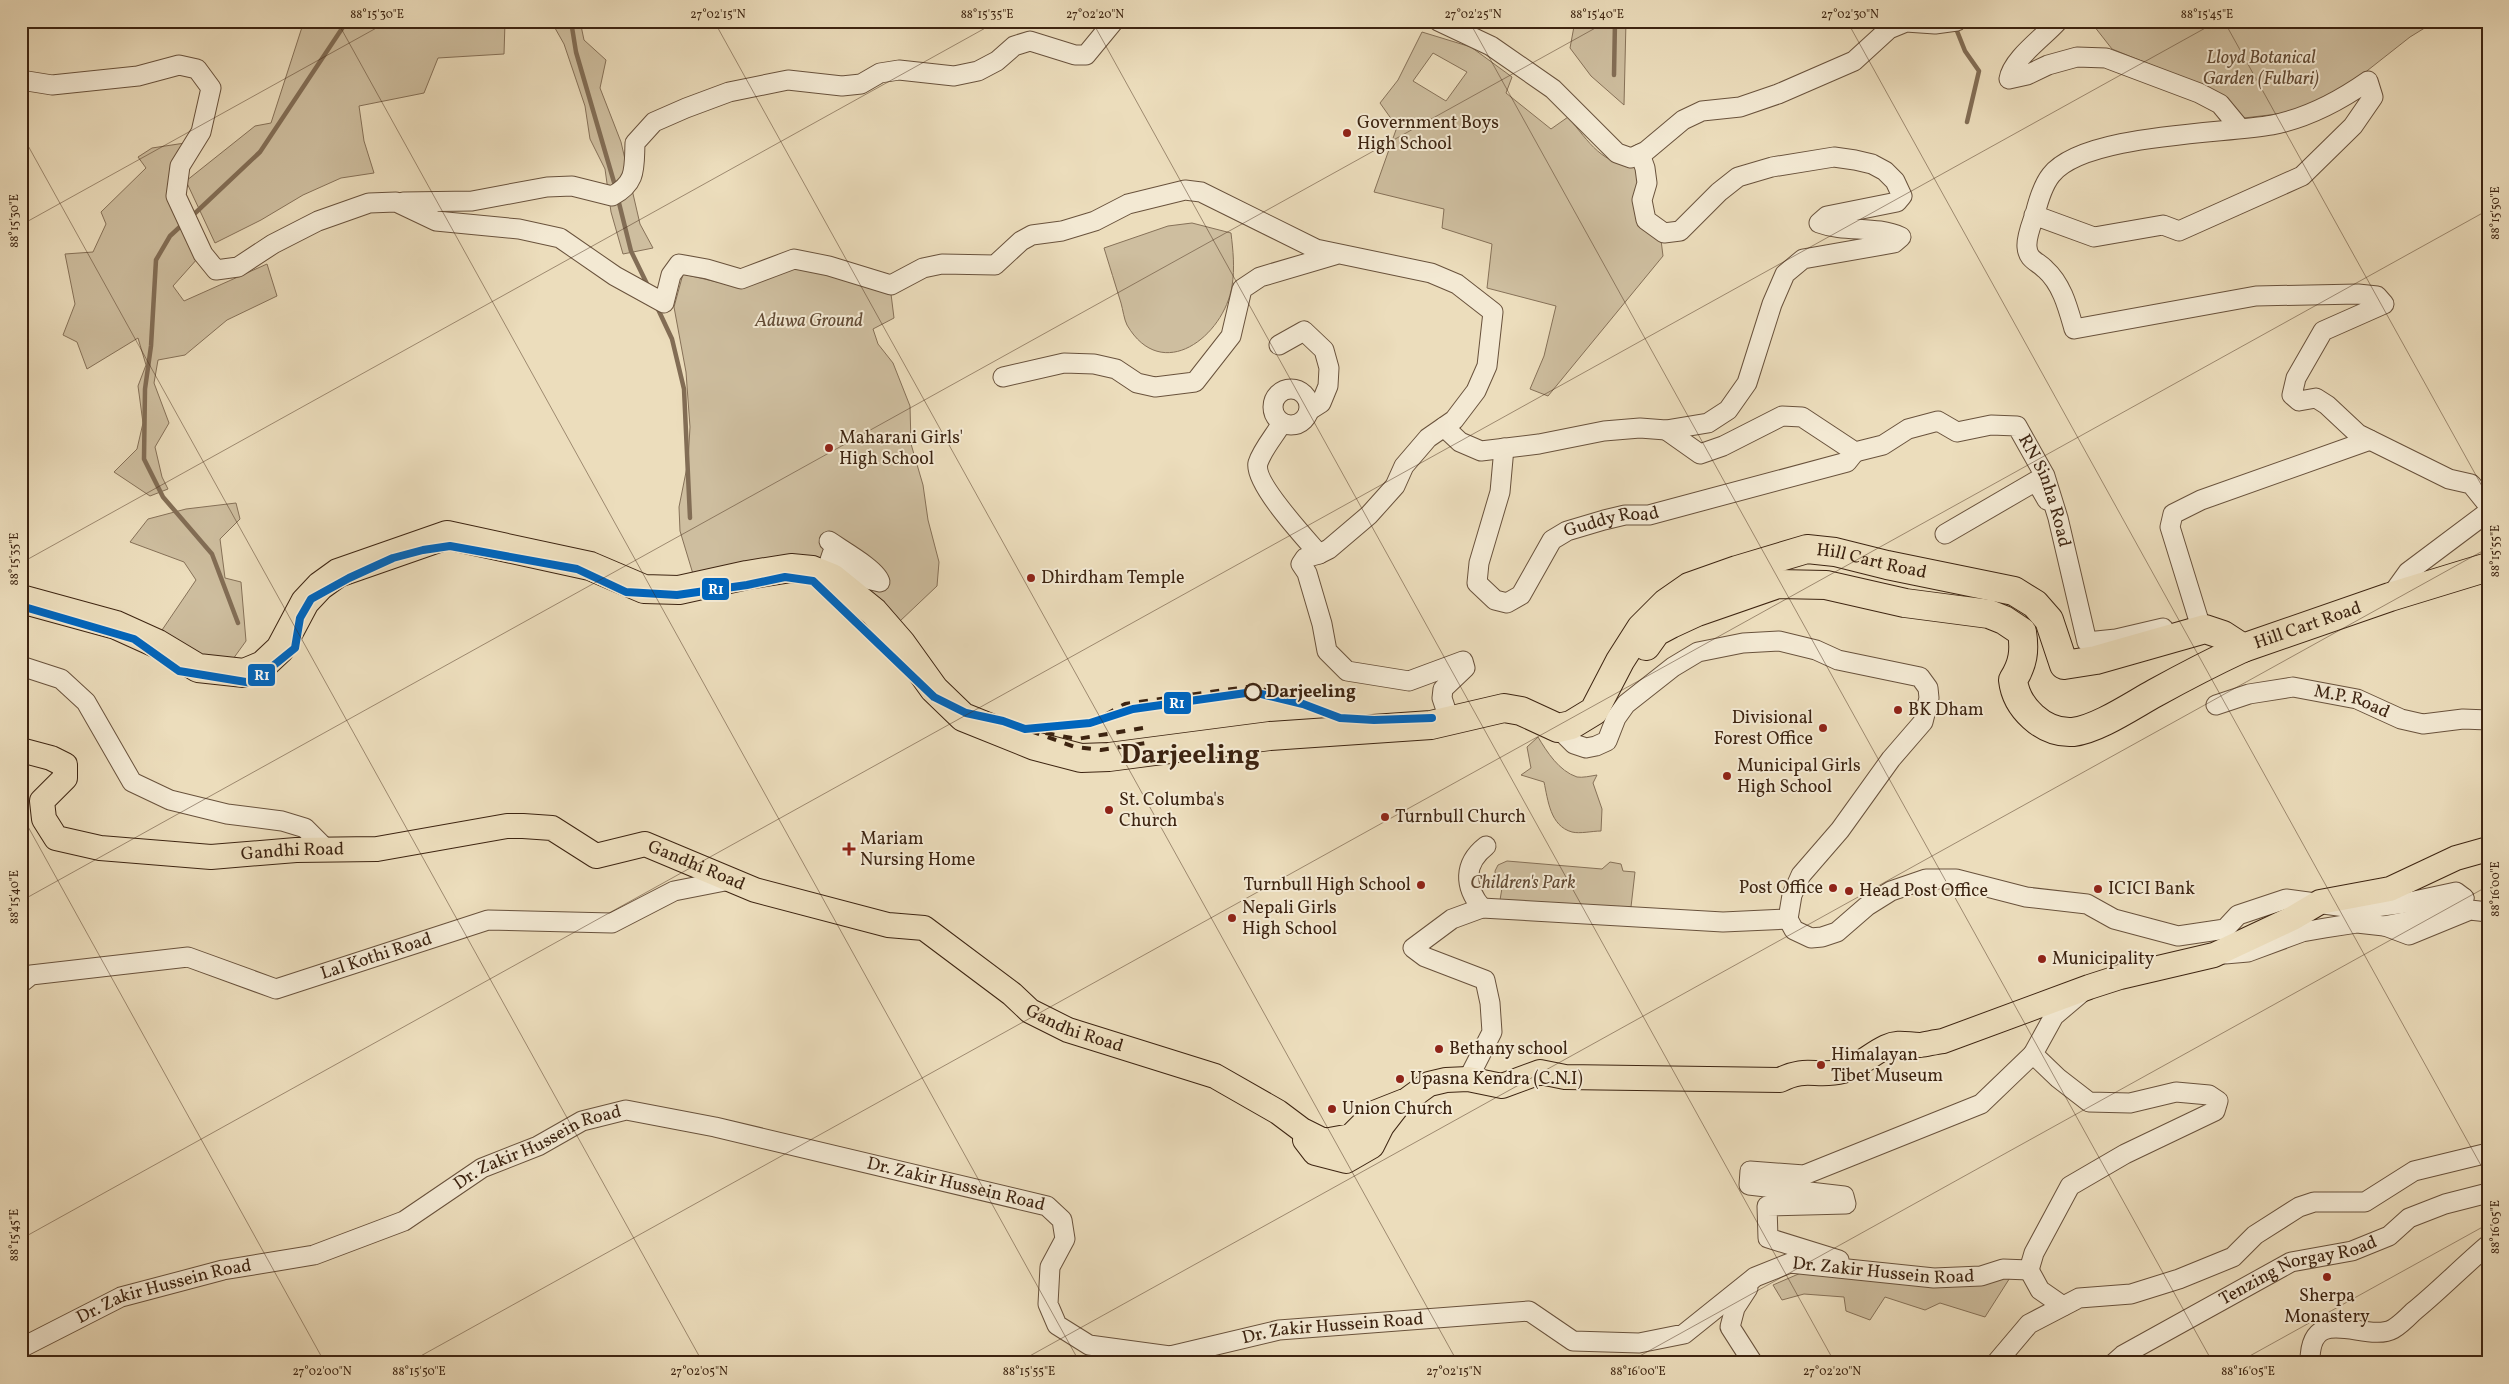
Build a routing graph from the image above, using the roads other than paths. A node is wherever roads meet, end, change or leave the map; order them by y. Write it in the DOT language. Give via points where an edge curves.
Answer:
graph roads {
  1 [pos="1114,21"];
  2 [pos="1438,21"];
  3 [pos="1957,21"];
  4 [pos="2058,21"];
  5 [pos="21,80"];
  6 [pos="2239,128"];
  7 [pos="1640,154"];
  8 [pos="396,202"];
  9 [pos="2034,215"];
  10 [pos="1336,254"];
  11 [pos="1279,345"];
  12 [pos="1002,377"];
  13 [pos="1310,410"];
  14 [pos="1282,423"];
  15 [pos="1449,423"];
  16 [pos="1666,430"];
  17 [pos="2370,440"];
  18 [pos="1504,448"];
  19 [pos="1855,452"];
  20 [pos="2488,505"];
  21 [pos="2488,512"];
  22 [pos="2058,518"];
  23 [pos="1945,534"];
  24 [pos="829,541"];
  25 [pos="1319,554"];
  26 [pos="2488,567"];
  27 [pos="2390,597"];
  28 [pos="21,599"];
  29 [pos="2202,625"];
  30 [pos="901,642"];
  31 [pos="2245,647"];
  32 [pos="21,666"];
  33 [pos="1600,704"];
  34 [pos="2216,705"];
  35 [pos="2488,720"];
  36 [pos="1450,722"];
  37 [pos="1558,728"];
  38 [pos="21,750"];
  39 [pos="1486,846"];
  40 [pos="2488,849"];
  41 [pos="328,850"];
  42 [pos="730,880"];
  43 [pos="2320,902"];
  44 [pos="1482,908"];
  45 [pos="2488,912"];
  46 [pos="1788,919"];
  47 [pos="2384,926"];
  48 [pos="2214,955"];
  49 [pos="21,983"];
  50 [pos="2089,987"];
  51 [pos="2033,1054"];
  52 [pos="1468,1079"];
  53 [pos="2488,1153"];
  54 [pos="2488,1193"];
  55 [pos="2488,1245"];
  56 [pos="2030,1270"];
  57 [pos="1886,1274"];
  58 [pos="1755,1276"];
  59 [pos="2063,1306"];
  60 [pos="21,1348"];
  61 [pos="1754,1363"];
  62 [pos="1996,1363"];
  63 [pos="2114,1363"];
  64 [pos="2310,1363"];
  1 -- 8 [label="street" via="1086,55 1030,41 1014,46 997,61 978,71 954,76 899,70 880,73 861,84 842,86 788,80 729,92 654,122 635,143 634,171 618,193 572,186 547,187 472,201"];
  2 -- 7 [label="street" via="1490,46 1553,88 1616,153 1631,158"];
  3 -- 7 [label="street" via="1935,24 1906,22 1889,29 1854,61 1740,107 1702,111 1683,120"];
  4 -- 6 [label="street" via="2015,64 2009,78 2077,58 2106,58 2220,104"];
  5 -- 8 [label="street" via="52,85 138,76 179,65 197,69 211,88 200,132 180,166 176,196 203,254 216,270 238,267 318,221 369,203"];
  6 -- 9 [label="street" via="2093,150 2071,160 2051,175"];
  6 -- 9 [label="street" via="2271,125 2312,114 2343,99 2368,81 2372,97 2353,126 2302,176 2179,231 2163,225 2094,237"];
  7 -- 16 [label="street" via="1647,183 1642,200 1646,220 1664,233 1680,231 1738,177 1772,167 1834,157 1872,164 1885,171 1895,181 1902,196 1896,202 1827,216 1819,223 1832,228 1891,232 1901,237 1894,243 1803,259 1785,274 1747,383 1728,410 1708,423"];
  8 -- 10 [label="street" via="436,221 519,229 560,238 615,276 664,303 671,275 679,264 741,279 794,259 839,268 890,285 923,268 942,264 995,265 1032,235 1062,231 1095,221 1128,204 1185,190 1201,192 1316,249"];
  9 -- 17 [label="street" via="2026,246 2032,261 2045,268 2056,282 2066,301 2074,329 2256,296 2377,296 2384,304 2323,331 2296,378 2292,395 2298,400 2316,398 2358,434"];
  10 -- 12 [label="street" via="1260,277 1242,289 1231,336 1195,382 1155,387 1137,383 1116,369 1064,363"];
  10 -- 15 [label="street" via="1430,272 1457,284 1493,312 1487,366 1476,392"];
  11 -- 13 [label="street" via="1304,332 1324,350 1329,368 1328,386 1322,403"];
  13 -- 14 [label="street" via="1304,421 1294,426"];
  13 -- 14 [label="street" via="1309,399 1300,390 1289,388 1278,392 1273,403 1274,414"];
  14 -- 25 [label="street" via="1258,463 1258,473 1289,521"];
  15 -- 18 [label="street" via="1460,442 1481,451"];
  15 -- 25 [label="street" via="1428,438 1404,466 1395,486 1369,515"];
  16 -- 18 [label="street" via="1604,431"];
  16 -- 19 [label="street" via="1700,454 1782,416 1802,417"];
  17 -- 20 [label="street" via="2449,479 2471,484"];
  17 -- 29 [label="street" via="2201,500 2173,514 2170,527"];
  18 -- 19 [label="street, Guddy Road" via="1500,492 1479,563 1478,583 1495,600 1507,603 1521,595 1552,540 1567,531 1625,515 1649,515 1847,462"];
  19 -- 22 [label="street, RN Sinha Road" via="1883,445 1908,429 1938,421 1957,432 1991,425 2017,426 2045,476"];
  21 -- 27 [label="street" via="2408,572"];
  22 -- 23 [label="street" via="2036,481"];
  22 -- 29 [label="street, RN Sinha Road" via="2087,642"];
  24 -- 30 [label="street" via="879,577 880,582 867,579 832,554 829,563 891,622"];
  25 -- 36 [label="street" via="1305,558 1301,564 1307,573 1327,651 1347,670 1409,680 1463,661 1466,668 1443,689 1442,698"];
  26 -- 27 [label="highway, Hill Cart Road"];
  27 -- 31 [label="highway, Hill Cart Road"];
  28 -- 30 [label="highway" via="116,625 158,644 198,668 244,672 263,664 280,649 305,602 338,573 447,536 590,566 644,589 679,590 756,573 791,568 812,570 832,578 852,594 874,612"];
  29 -- 31 [label="highway, Hill Cart Road"];
  29 -- 33 [label="highway, Hill Cart Road" via="2096,660 2064,665 2049,620 2035,604 2014,591 1836,552 1807,550 1688,587 1666,603 1641,628 1620,661"];
  30 -- 36 [label="highway" via="934,689 963,716 1035,746 1081,758 1270,736"];
  31 -- 33 [label="highway" via="2101,722 2074,732 2057,730 2042,725 2015,694 2013,680 2022,665 2022,632 2004,620 1989,614 1905,603 1826,585 1778,584 1697,612 1656,632 1616,694"];
  32 -- 41 [label="street" via="61,679 86,702 132,782 170,800 305,828"];
  33 -- 37 [label="highway, Hill Cart Road" via="1584,718"];
  34 -- 35 [label="street, M.P. Road" via="2249,694 2293,687 2357,699 2401,719 2423,724 2463,719"];
  36 -- 37 [label="highway" via="1504,708 1521,711"];
  37 -- 46 [label="street" via="1569,741 1580,746 1591,748 1602,744 1611,734 1616,718 1626,704 1673,667 1698,652 1743,643 1778,641 1816,650 1838,660 1920,677 1928,688 1929,698 1923,722 1891,758 1840,830 1801,875 1792,895"];
  38 -- 41 [label="main road, Gandhi Road" via="65,765 65,778 42,801 44,819 56,838 100,848 195,856"];
  39 -- 44 [label="street" via="1478,852 1468,877 1468,888"];
  40 -- 43 [label="main road" via="2456,858 2390,889"];
  41 -- 42 [label="main road, Gandhi Road" via="377,848 507,826 552,828 596,856 645,844"];
  42 -- 49 [label="street, Lal Kothi Road" via="674,891 612,923 488,920 276,989 188,958 31,975"];
  42 -- 52 [label="main road, Gandhi Road" via="755,890 888,925 924,928 1030,1011 1068,1030 1214,1076 1324,1141 1351,1136 1374,1113 1403,1102 1429,1084"];
  43 -- 46 [label="street" via="2286,899 2238,915 2225,929 2178,936 2114,920 2087,904 2026,897 1956,878 1926,879 1891,891 1867,906 1837,932 1822,937 1811,938 1794,930"];
  43 -- 47 [label="street" via="2360,909 2456,892 2464,898 2409,921"];
  43 -- 48 [label="main road, Gandhi Road"];
  44 -- 46 [label="street" via="1723,922"];
  44 -- 52 [label="street" via="1452,919 1414,948 1425,957 1484,980 1492,1032"];
  45 -- 47 [label="street" via="2470,910 2409,935"];
  47 -- 48 [label="street" via="2357,923 2325,928 2302,932 2248,952"];
  48 -- 50 [label="main road, Gandhi Road"];
  50 -- 51 [label="street" via="2054,1016"];
  50 -- 52 [label="main road, Gandhi Road" via="1943,1041 1918,1045 1902,1042 1886,1047 1845,1070 1826,1074 1795,1072 1780,1080 1565,1077 1540,1072 1502,1086"];
  51 -- 56 [label="street" via="2089,1102 2130,1103 2176,1092 2210,1095 2218,1101 2215,1111 2125,1154 2070,1186 2034,1253"];
  51 -- 57 [label="street" via="1981,1104 1804,1175 1750,1171 1749,1185 1844,1196 1846,1204 1767,1206 1768,1238"];
  53 -- 59 [label="street" via="2414,1171 2364,1202 2314,1202 2299,1207 2255,1235 2233,1257 2179,1279 2131,1294 2079,1298"];
  54 -- 63 [label="street, Tenzing Norgay Road" via="2409,1218 2389,1236 2352,1251 2291,1262"];
  55 -- 64 [label="street" via="2392,1330 2373,1334 2341,1326 2328,1328 2317,1336 2310,1353"];
  56 -- 57 [label="street, Dr. Zakir Hussein Road" via="2003,1269 1981,1276 1934,1278"];
  56 -- 59 [label="street" via="2040,1290"];
  57 -- 58 [label="street, Dr. Zakir Hussein Road" via="1790,1263"];
  58 -- 60 [label="street, Dr. Zakir Hussein Road" via="1684,1334 1639,1343 1573,1341 1529,1311 1279,1330 1170,1356 1089,1345 1057,1325 1048,1304 1050,1267 1065,1239 1062,1220 1047,1206 715,1127 626,1110 582,1121 538,1146 482,1168 404,1220 314,1255 223,1270 121,1297"];
  58 -- 61 [label="street" via="1734,1308 1730,1327"];
  59 -- 62 [label="street" via="2029,1324"];
}
